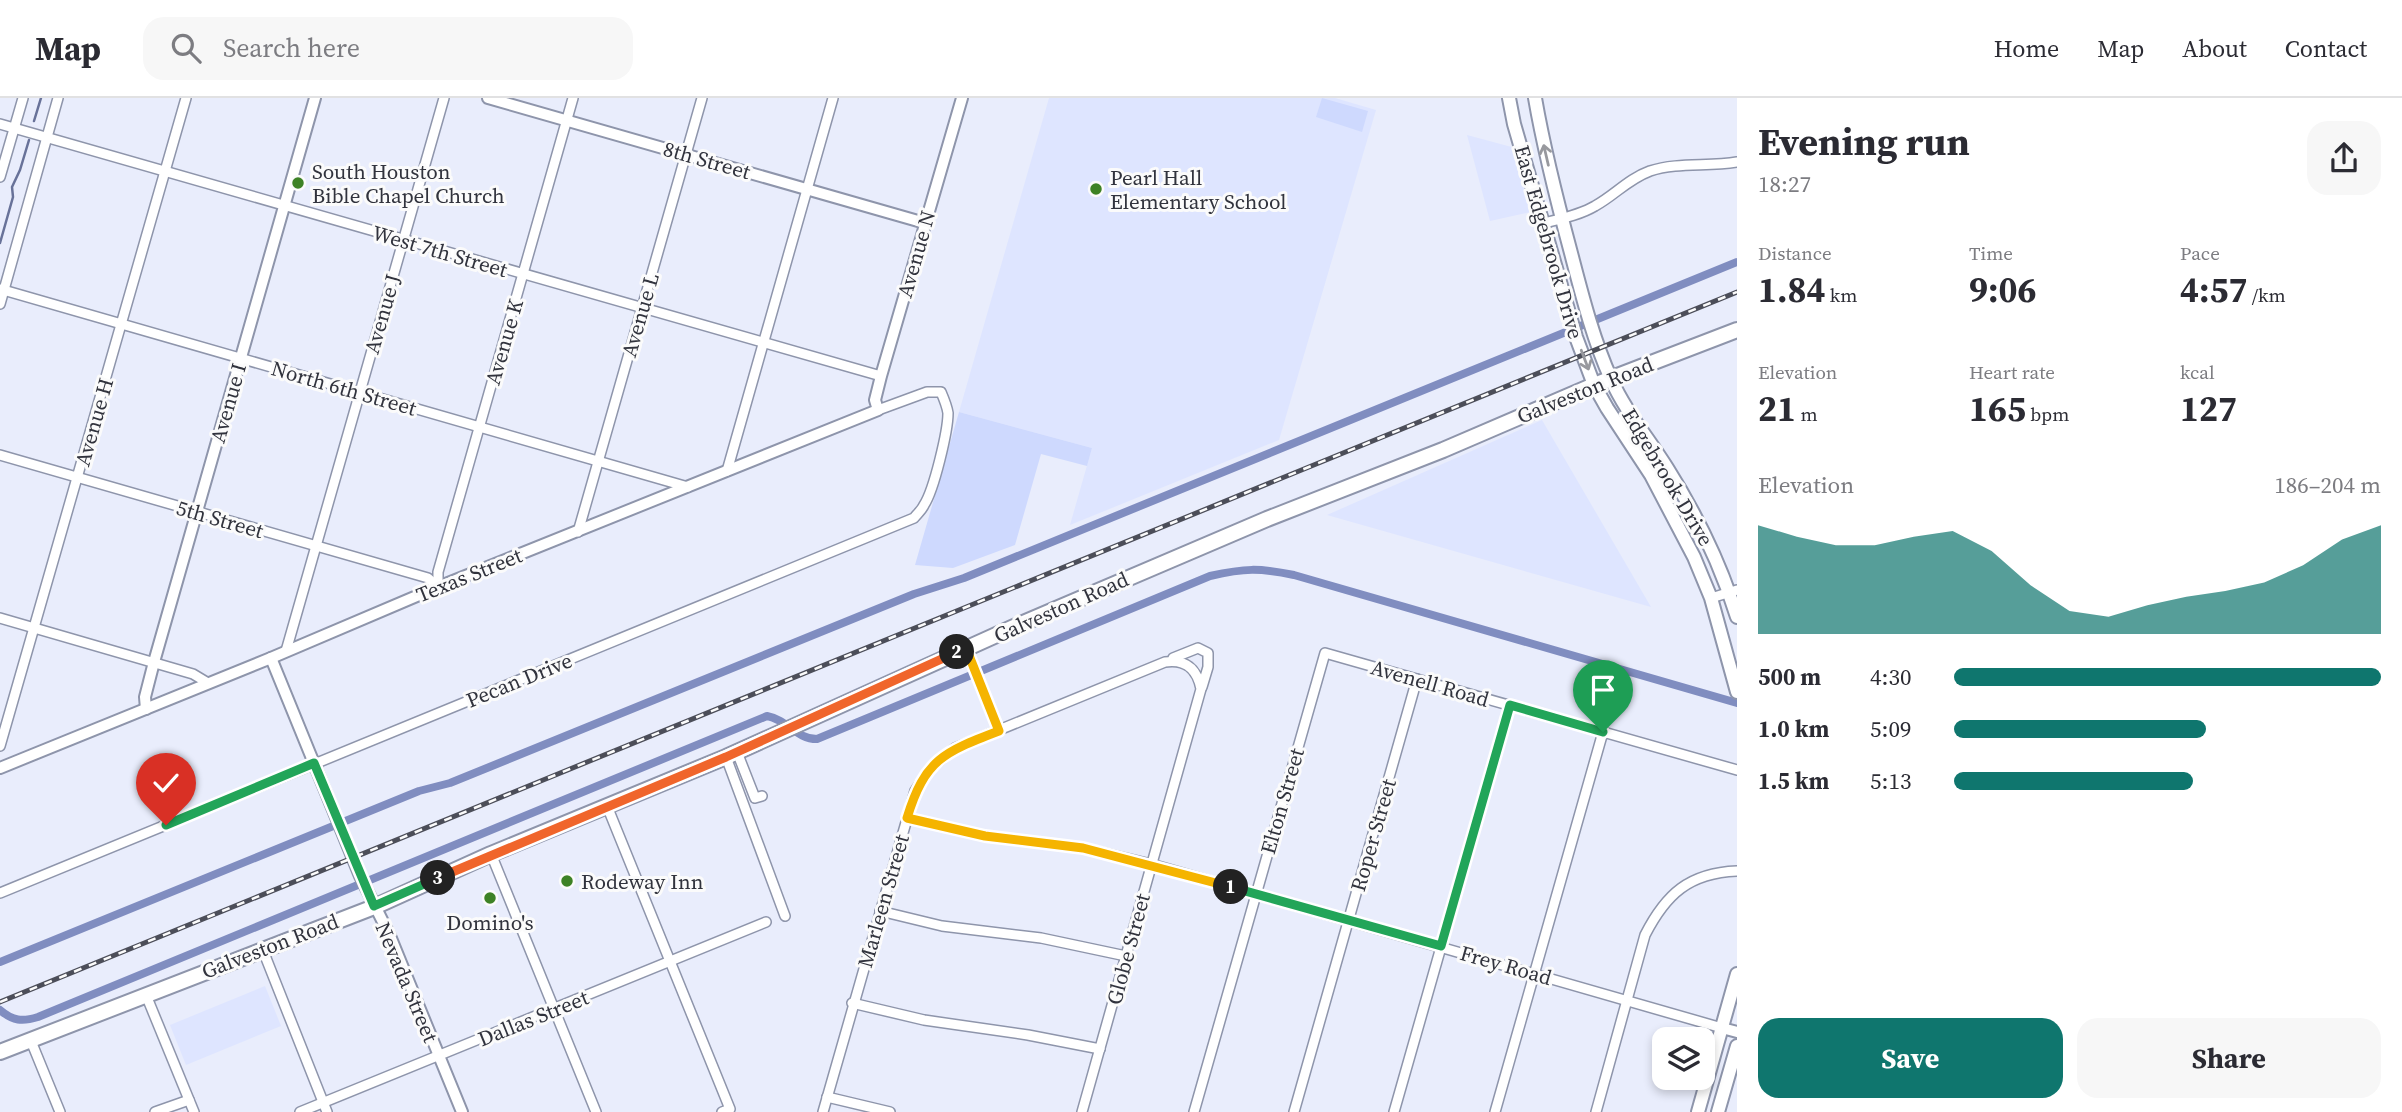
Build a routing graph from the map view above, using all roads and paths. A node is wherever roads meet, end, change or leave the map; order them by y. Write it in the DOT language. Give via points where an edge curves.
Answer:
graph roads {
  1 [pos="23,98"];
  2 [pos="58,98"];
  3 [pos="186,98"];
  4 [pos="315,98"];
  5 [pos="444,98"];
  6 [pos="488,98"];
  7 [pos="573,98"];
  8 [pos="702,98"];
  9 [pos="832,98"];
  10 [pos="962,98"];
  11 [pos="1509,98"];
  12 [pos="1535,98"];
  13 [pos="567,120"];
  14 [pos="0,124"];
  15 [pos="14,128"];
  16 [pos="47,138"];
  17 [pos="685,155"];
  18 [pos="1737,162"];
  19 [pos="164,171"];
  20 [pos="0,177"];
  21 [pos="807,189"];
  22 [pos="284,206"];
  23 [pos="1562,218"];
  24 [pos="925,223"];
  25 [pos="1544,223"];
  26 [pos="403,240"];
  27 [pos="523,275"];
  28 [pos="2,290"];
  29 [pos="0,304"];
  30 [pos="642,308"];
  31 [pos="122,324"];
  32 [pos="1737,330"];
  33 [pos="763,344"];
  34 [pos="241,358"];
  35 [pos="881,376"];
  36 [pos="1610,378"];
  37 [pos="1594,385"];
  38 [pos="941,392"];
  39 [pos="360,393"];
  40 [pos="878,410"];
  41 [pos="479,427"];
  42 [pos="0,455"];
  43 [pos="599,461"];
  44 [pos="727,471"];
  45 [pos="78,478"];
  46 [pos="688,487"];
  47 [pos="1679,491"];
  48 [pos="1663,498"];
  49 [pos="197,512"];
  50 [pos="578,532"];
  51 [pos="316,546"];
  52 [pos="438,587"];
  53 [pos="1733,591"];
  54 [pos="1711,598"];
  55 [pos="1737,617"];
  56 [pos="0,618"];
  57 [pos="35,628"];
  58 [pos="966,648"];
  59 [pos="286,651"];
  60 [pos="1325,653"];
  61 [pos="271,658"];
  62 [pos="154,662"];
  63 [pos="1165,662"];
  64 [pos="1417,679"];
  65 [pos="208,683"];
  66 [pos="1736,688"];
  67 [pos="1201,689"];
  68 [pos="1510,705"];
  69 [pos="146,709"];
  70 [pos="999,731"];
  71 [pos="1603,732"];
  72 [pos="0,746"];
  73 [pos="732,755"];
  74 [pos="314,763"];
  75 [pos="0,768"];
  76 [pos="1737,770"];
  77 [pos="762,796"];
  78 [pos="607,806"];
  79 [pos="907,818"];
  80 [pos="491,854"];
  81 [pos="1151,864"];
  82 [pos="1737,871"];
  83 [pos="0,893"];
  84 [pos="1256,894"];
  85 [pos="374,906"];
  86 [pos="880,911"];
  87 [pos="785,916"];
  88 [pos="1348,921"];
  89 [pos="766,922"];
  90 [pos="1441,946"];
  91 [pos="262,948"];
  92 [pos="1126,956"];
  93 [pos="671,961"];
  94 [pos="1535,974"];
  95 [pos="1737,974"];
  96 [pos="146,995"];
  97 [pos="1628,1000"];
  98 [pos="852,1003"];
  99 [pos="554,1009"];
  100 [pos="1723,1028"];
  101 [pos="1737,1032"];
  102 [pos="31,1041"];
  103 [pos="1737,1046"];
  104 [pos="1100,1049"];
  105 [pos="0,1052"];
  106 [pos="440,1056"];
  107 [pos="827,1097"];
  108 [pos="189,1100"];
  109 [pos="323,1102"];
  110 [pos="726,1110"];
  111 [pos="60,1112"];
  112 [pos="155,1112"];
  113 [pos="194,1112"];
  114 [pos="300,1112"];
  115 [pos="327,1112"];
  116 [pos="462,1112"];
  117 [pos="596,1112"];
  118 [pos="822,1112"];
  119 [pos="890,1112"];
  120 [pos="1082,1112"];
  121 [pos="1194,1112"];
  122 [pos="1294,1112"];
  123 [pos="1394,1112"];
  124 [pos="1495,1112"];
  125 [pos="1596,1112"];
  126 [pos="1698,1112"];
  127 [pos="1718,1112"];
  1 -- 15 [label="street"];
  2 -- 16 [label="street"];
  3 -- 19 [label="street, Avenue H"];
  4 -- 22 [label="street, Avenue I"];
  5 -- 26 [label="street, Avenue J"];
  6 -- 13 [label="street, 8th Street"];
  7 -- 13 [label="street, Avenue K"];
  8 -- 17 [label="street, Avenue L"];
  9 -- 21 [label="street"];
  10 -- 24 [label="street, Avenue N"];
  11 -- 25 [label="main road, East Edgebrook Drive"];
  23 -- 12 [label="main road, East Edgebrook Drive, one-way"];
  13 -- 17 [label="street, 8th Street"];
  13 -- 27 [label="street, Avenue K"];
  14 -- 15 [label="street, West 7th Street"];
  15 -- 16 [label="street, West 7th Street"];
  15 -- 20 [label="street"];
  16 -- 19 [label="street, West 7th Street"];
  16 -- 28 [label="street"];
  17 -- 21 [label="street, 8th Street"];
  17 -- 30 [label="street, Avenue L"];
  18 -- 23 [label="street" via="1671,166 1650,172 1628,181 1594,207"];
  19 -- 22 [label="street, West 7th Street"];
  19 -- 31 [label="street, Avenue H"];
  21 -- 24 [label="street, 8th Street"];
  21 -- 33 [label="street"];
  22 -- 26 [label="street, West 7th Street"];
  22 -- 34 [label="street, Avenue I"];
  23 -- 25 [label="street"];
  23 -- 36 [label="main road, East Edgebrook Drive" via="1587,316"];
  24 -- 35 [label="street, Avenue N"];
  25 -- 37 [label="main road, East Edgebrook Drive, one-way"];
  26 -- 27 [label="street, West 7th Street"];
  26 -- 39 [label="street, Avenue J"];
  27 -- 30 [label="street, West 7th Street"];
  27 -- 41 [label="street, Avenue K"];
  28 -- 29 [label="street"];
  28 -- 31 [label="street, North 6th Street"];
  30 -- 33 [label="street, West 7th Street"];
  30 -- 43 [label="street, Avenue L"];
  31 -- 34 [label="street, North 6th Street"];
  31 -- 45 [label="street, Avenue H"];
  32 -- 36 [label="main road, Galveston Road"];
  33 -- 35 [label="street, West 7th Street"];
  33 -- 44 [label="street"];
  34 -- 39 [label="street, North 6th Street"];
  34 -- 49 [label="street, Avenue I"];
  35 -- 40 [label="street, Avenue N" via="875,400"];
  36 -- 37 [label="main road, Galveston Road"];
  36 -- 47 [label="main road, Edgebrook Drive"];
  37 -- 48 [label="main road, Edgebrook Drive"];
  37 -- 58 [label="main road, Galveston Road"];
  38 -- 40 [label="street, Texas Street" via="928,392"];
  38 -- 74 [label="street, Pecan Drive" via="948,412 946,430 926,504 914,518"];
  39 -- 41 [label="street, North 6th Street"];
  39 -- 51 [label="street, Avenue J"];
  40 -- 44 [label="street, Texas Street"];
  41 -- 43 [label="street, North 6th Street"];
  41 -- 52 [label="street, Avenue K" via="438,572"];
  42 -- 45 [label="street, 5th Street"];
  43 -- 46 [label="street, North 6th Street"];
  43 -- 50 [label="street, Avenue L"];
  44 -- 46 [label="street, Texas Street"];
  45 -- 49 [label="street, 5th Street"];
  45 -- 57 [label="street, Avenue H"];
  46 -- 50 [label="street, Texas Street"];
  47 -- 48 [label="main road"];
  47 -- 53 [label="main road, Edgebrook Drive"];
  48 -- 54 [label="main road, Edgebrook Drive"];
  49 -- 51 [label="street, 5th Street"];
  49 -- 62 [label="street, Avenue I"];
  50 -- 52 [label="street, Texas Street"];
  51 -- 52 [label="street, 5th Street" via="428,578"];
  51 -- 59 [label="street, Avenue J"];
  52 -- 59 [label="street, Texas Street"];
  53 -- 54 [label="street"];
  53 -- 55 [label="main road, Edgebrook Drive"];
  54 -- 66 [label="main road, Edgebrook Drive"];
  56 -- 57 [label="street"];
  57 -- 62 [label="street"];
  57 -- 72 [label="street, Avenue H"];
  58 -- 70 [label="street"];
  58 -- 73 [label="main road, Galveston Road"];
  59 -- 61 [label="street, Texas Street"];
  60 -- 64 [label="street, Avenell Road"];
  60 -- 84 [label="street, Elton Street"];
  61 -- 65 [label="street, Texas Street"];
  61 -- 74 [label="street, Nevada Street"];
  62 -- 65 [label="street"];
  62 -- 69 [label="street, Avenue I"];
  63 -- 67 [label="street" via="1179,660 1191,667"];
  63 -- 67 [label="street, Globe Street" via="1198,648 1208,653"];
  63 -- 70 [label="street, Marleen Street"];
  64 -- 68 [label="street, Avenell Road"];
  64 -- 88 [label="street, Roper Street"];
  65 -- 69 [label="street, Texas Street"];
  67 -- 81 [label="street, Globe Street"];
  68 -- 71 [label="street, Avenell Road"];
  68 -- 90 [label="street"];
  69 -- 75 [label="street, Texas Street"];
  70 -- 79 [label="street, Marleen Street" via="955,748 930,769 915,791"];
  71 -- 76 [label="street, Avenell Road"];
  71 -- 94 [label="street"];
  73 -- 77 [label="street" via="755,798"];
  73 -- 78 [label="main road, Galveston Road"];
  73 -- 87 [label="street"];
  74 -- 83 [label="street, Pecan Drive"];
  74 -- 85 [label="street, Nevada Street"];
  78 -- 80 [label="main road, Galveston Road"];
  78 -- 93 [label="street"];
  79 -- 81 [label="street, Frey Road"];
  79 -- 86 [label="street, Marleen Street"];
  80 -- 85 [label="main road, Galveston Road"];
  80 -- 99 [label="street"];
  81 -- 84 [label="street, Frey Road"];
  81 -- 92 [label="street, Globe Street"];
  82 -- 97 [label="street" via="1720,871 1676,889 1645,935"];
  84 -- 88 [label="street, Frey Road"];
  84 -- 121 [label="street, Elton Street"];
  85 -- 91 [label="main road, Galveston Road"];
  85 -- 106 [label="street, Nevada Street"];
  86 -- 92 [label="street" via="942,926 1041,938"];
  86 -- 98 [label="street, Marleen Street"];
  88 -- 90 [label="street, Frey Road"];
  88 -- 122 [label="street, Roper Street"];
  89 -- 93 [label="street, Dallas Street"];
  90 -- 94 [label="street, Frey Road"];
  90 -- 123 [label="street"];
  91 -- 96 [label="main road, Galveston Road"];
  91 -- 109 [label="street"];
  92 -- 104 [label="street, Globe Street"];
  93 -- 99 [label="street, Dallas Street"];
  93 -- 110 [label="street"];
  94 -- 97 [label="street, Frey Road"];
  94 -- 124 [label="street"];
  95 -- 100 [label="main road"];
  96 -- 102 [label="main road, Galveston Road"];
  96 -- 108 [label="street"];
  97 -- 100 [label="street, Frey Road"];
  97 -- 125 [label="street"];
  98 -- 104 [label="street" via="924,1020"];
  98 -- 107 [label="street, Marleen Street"];
  99 -- 106 [label="street, Dallas Street"];
  99 -- 117 [label="street"];
  100 -- 101 [label="street, Frey Road"];
  100 -- 126 [label="main road"];
  102 -- 105 [label="main road, Galveston Road"];
  102 -- 111 [label="street"];
  103 -- 127 [label="main road"];
  104 -- 120 [label="street, Globe Street"];
  106 -- 109 [label="street, Dallas Street"];
  106 -- 116 [label="street, Nevada Street"];
  107 -- 118 [label="street, Marleen Street"];
  107 -- 119 [label="street"];
  108 -- 112 [label="street"];
  108 -- 113 [label="street"];
  109 -- 114 [label="street, Dallas Street"];
  109 -- 115 [label="street"];
}
